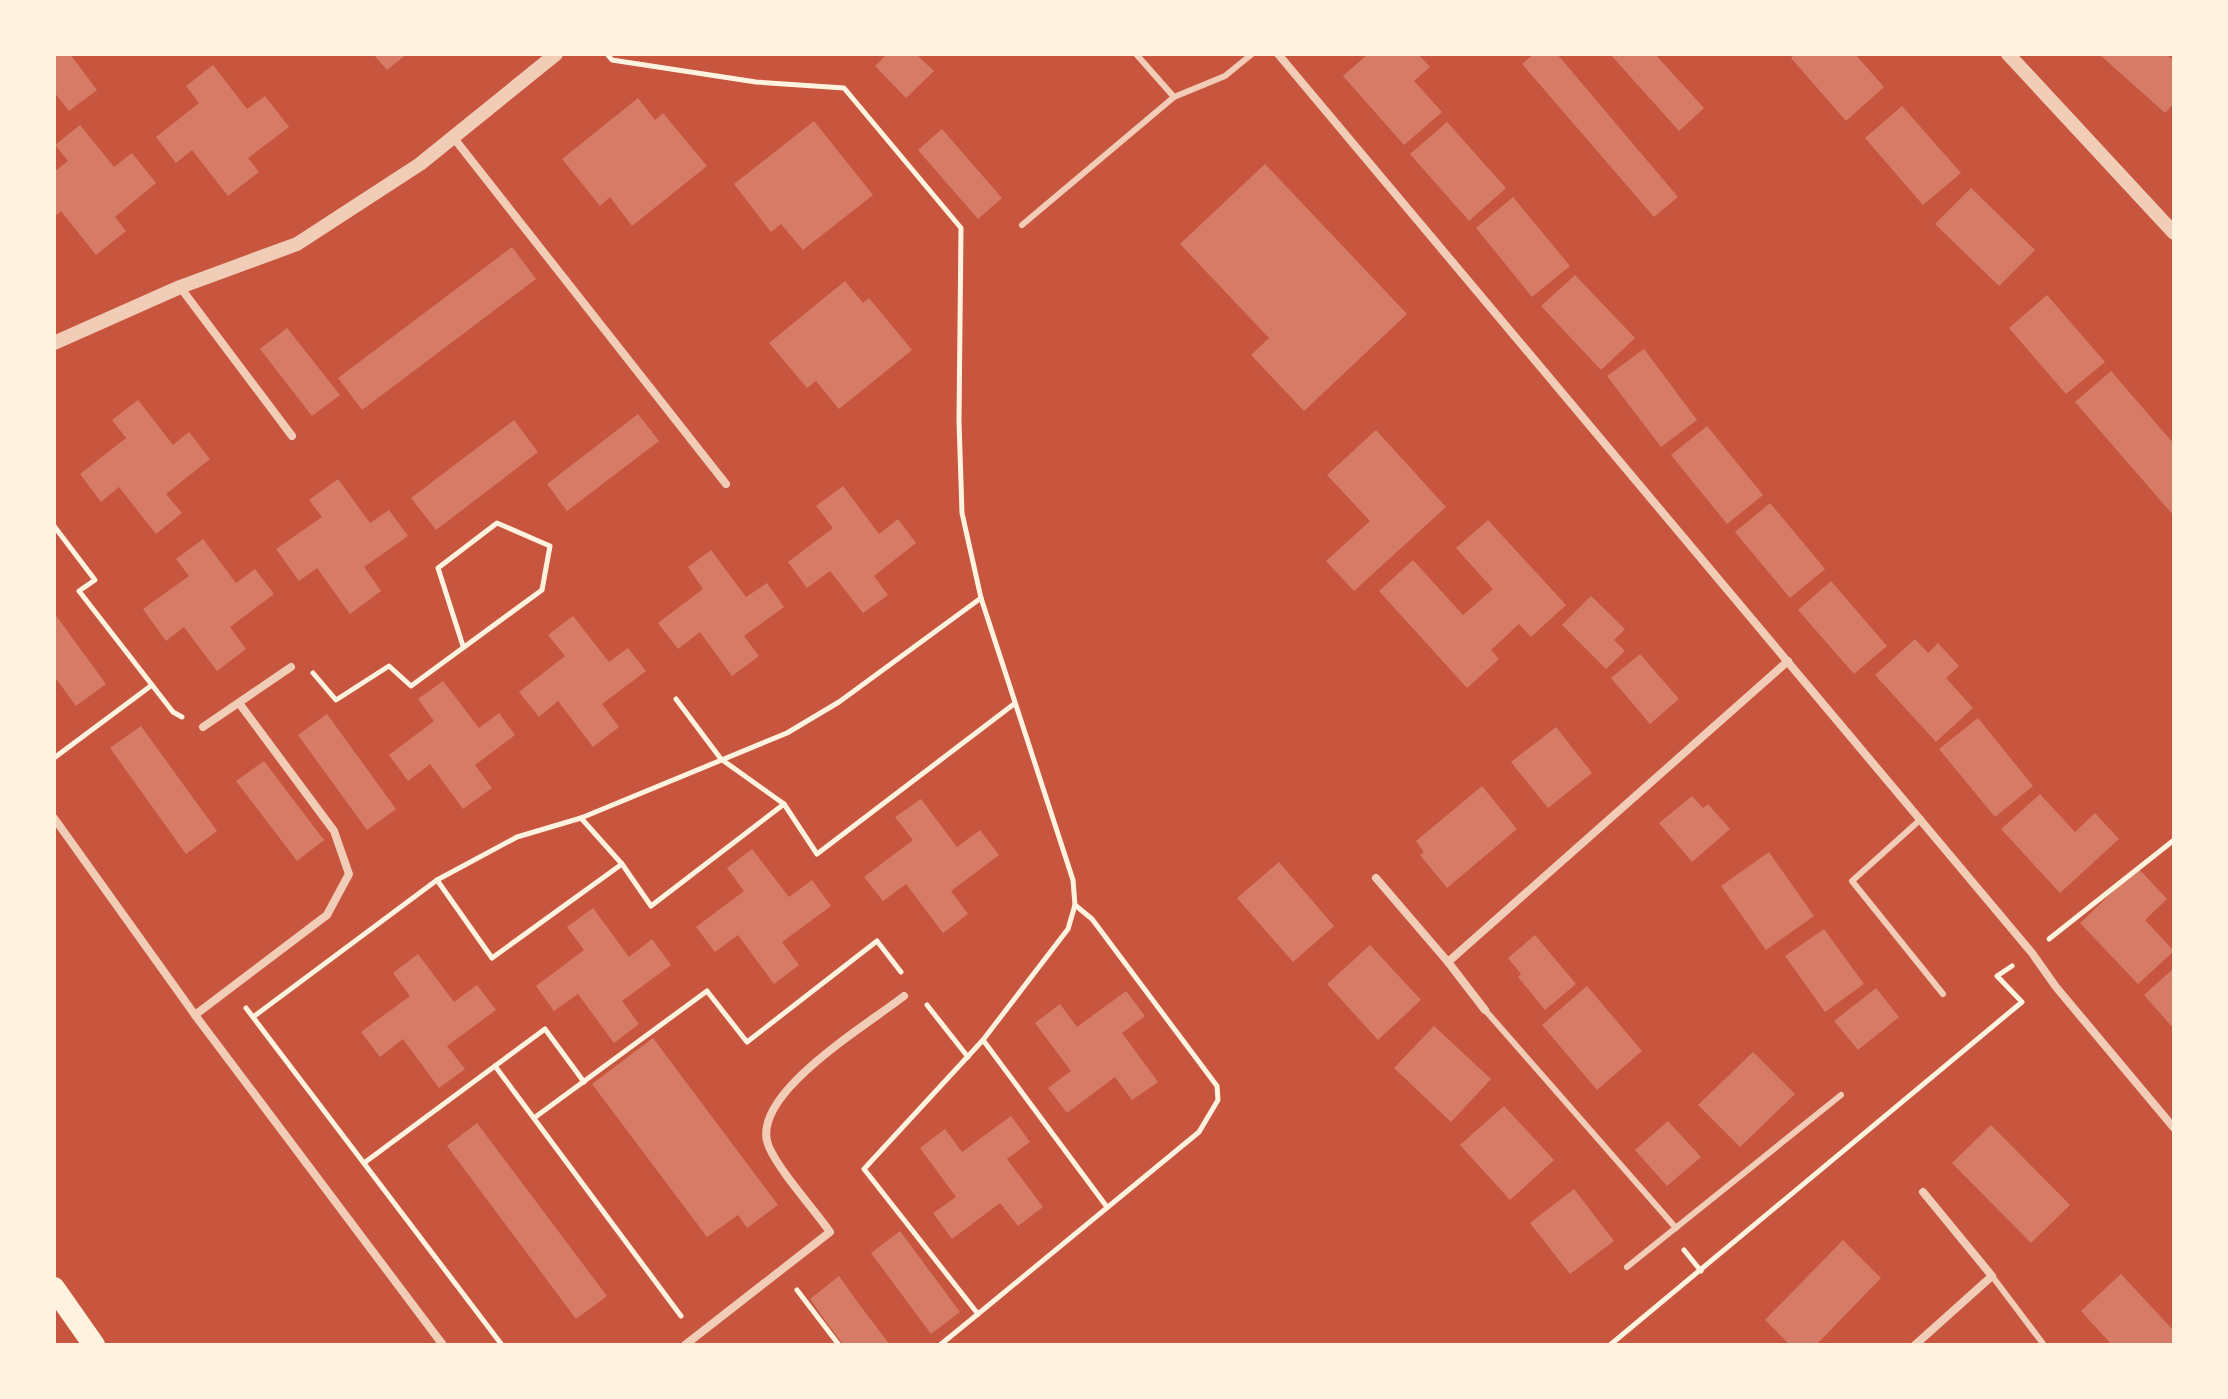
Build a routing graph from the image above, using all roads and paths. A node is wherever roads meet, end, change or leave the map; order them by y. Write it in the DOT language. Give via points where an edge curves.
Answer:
graph roads {
  1 [pos="556,54"];
  2 [pos="607,54"];
  3 [pos="1136,54"];
  4 [pos="1252,54"];
  5 [pos="1278,54"];
  6 [pos="2008,54"];
  7 [pos="1174,97"];
  8 [pos="453,137"];
  9 [pos="1022,225"];
  10 [pos="2174,233"];
  11 [pos="180,287"];
  12 [pos="54,343"];
  13 [pos="292,436"];
  14 [pos="726,484"];
  15 [pos="54,526"];
  16 [pos="981,598"];
  17 [pos="463,646"];
  18 [pos="1788,661"];
  19 [pos="291,667"];
  20 [pos="152,685"];
  21 [pos="676,699"];
  22 [pos="239,703"];
  23 [pos="1014,704"];
  24 [pos="173,712"];
  25 [pos="203,727"];
  26 [pos="54,758"];
  27 [pos="721,759"];
  28 [pos="784,804"];
  29 [pos="54,818"];
  30 [pos="581,818"];
  31 [pos="1921,819"];
  32 [pos="2174,840"];
  33 [pos="622,864"];
  34 [pos="1376,878"];
  35 [pos="437,880"];
  36 [pos="1075,905"];
  37 [pos="2032,953"];
  38 [pos="1448,962"];
  39 [pos="904,976"];
  40 [pos="231,988"];
  41 [pos="1943,994"];
  42 [pos="904,996"];
  43 [pos="923,999"];
  44 [pos="1485,1010"];
  45 [pos="195,1015"];
  46 [pos="253,1017"];
  47 [pos="983,1040"];
  48 [pos="968,1057"];
  49 [pos="495,1066"];
  50 [pos="584,1082"];
  51 [pos="1841,1095"];
  52 [pos="534,1118"];
  53 [pos="2174,1128"];
  54 [pos="364,1163"];
  55 [pos="1923,1192"];
  56 [pos="1107,1207"];
  57 [pos="1676,1228"];
  58 [pos="1627,1267"];
  59 [pos="782,1270"];
  60 [pos="1992,1276"];
  61 [pos="54,1288"];
  62 [pos="978,1314"];
  63 [pos="696,1336"];
  64 [pos="94,1345"];
  65 [pos="443,1345"];
  66 [pos="502,1345"];
  67 [pos="685,1345"];
  68 [pos="839,1345"];
  69 [pos="940,1345"];
  70 [pos="1610,1345"];
  71 [pos="1915,1345"];
  72 [pos="2044,1345"];
  1 -- 8 [label="street"];
  2 -- 16 [label="path" via="612,60 756,82 844,88 961,228 962,513"];
  3 -- 7 [label="lane"];
  4 -- 7 [label="lane" via="1225,76"];
  5 -- 18 [label="street"];
  6 -- 10 [label="street"];
  7 -- 9 [label="lane"];
  8 -- 11 [label="street" via="297,244"];
  8 -- 14 [label="street"];
  11 -- 12 [label="street"];
  11 -- 13 [label="street"];
  15 -- 20 [label="path" via="95,580 79,591"];
  16 -- 23 [label="path"];
  16 -- 27 [label="path" via="839,702 787,733"];
  17 -- 17 [label="path" via="542,590 550,546 497,523 438,568"];
  17 -- 19 [label="path" via="411,686 389,666 336,700 308,667"];
  18 -- 31 [label="street"];
  18 -- 38 [label="street"];
  19 -- 22 [label="street"];
  20 -- 24 [label="path"];
  20 -- 26 [label="path"];
  21 -- 27 [label="path"];
  22 -- 25 [label="street"];
  22 -- 40 [label="street" via="334,831 349,874 327,915"];
  23 -- 28 [label="path" via="817,854"];
  23 -- 36 [label="path" via="1073,880"];
  27 -- 28 [label="path"];
  27 -- 30 [label="path"];
  28 -- 33 [label="path" via="651,906"];
  29 -- 45 [label="street"];
  30 -- 33 [label="path"];
  30 -- 35 [label="path" via="517,837"];
  31 -- 37 [label="street"];
  31 -- 41 [label="lane" via="1852,881"];
  32 -- 37 [label="path"];
  33 -- 35 [label="path" via="492,958"];
  34 -- 38 [label="street"];
  35 -- 46 [label="path"];
  36 -- 47 [label="path" via="1068,929"];
  36 -- 56 [label="path" via="1092,919 1217,1086 1218,1100 1199,1132"];
  37 -- 53 [label="street"];
  37 -- 70 [label="path" via="1997,976 2022,1002"];
  38 -- 44 [label="street"];
  39 -- 50 [label="path" via="877,941 747,1042 707,991"];
  40 -- 45 [label="street"];
  40 -- 46 [label="path"];
  42 -- 59 [label="street" via="794,1081 776,1099 765,1122 769,1146 830,1232"];
  43 -- 48 [label="path"];
  44 -- 57 [label="lane"];
  45 -- 65 [label="street"];
  46 -- 54 [label="path"];
  47 -- 48 [label="path"];
  47 -- 56 [label="path"];
  48 -- 62 [label="path" via="864,1169"];
  49 -- 50 [label="path" via="545,1029"];
  49 -- 52 [label="path"];
  49 -- 54 [label="path"];
  50 -- 52 [label="path"];
  51 -- 57 [label="lane"];
  52 -- 63 [label="path"];
  54 -- 66 [label="path"];
  55 -- 60 [label="street"];
  56 -- 62 [label="path"];
  57 -- 58 [label="lane"];
  59 -- 63 [label="street"];
  59 -- 68 [label="path"];
  60 -- 71 [label="street"];
  60 -- 72 [label="lane"];
  61 -- 64 [label="highway"];
  62 -- 69 [label="path"];
  63 -- 67 [label="street"];
}
